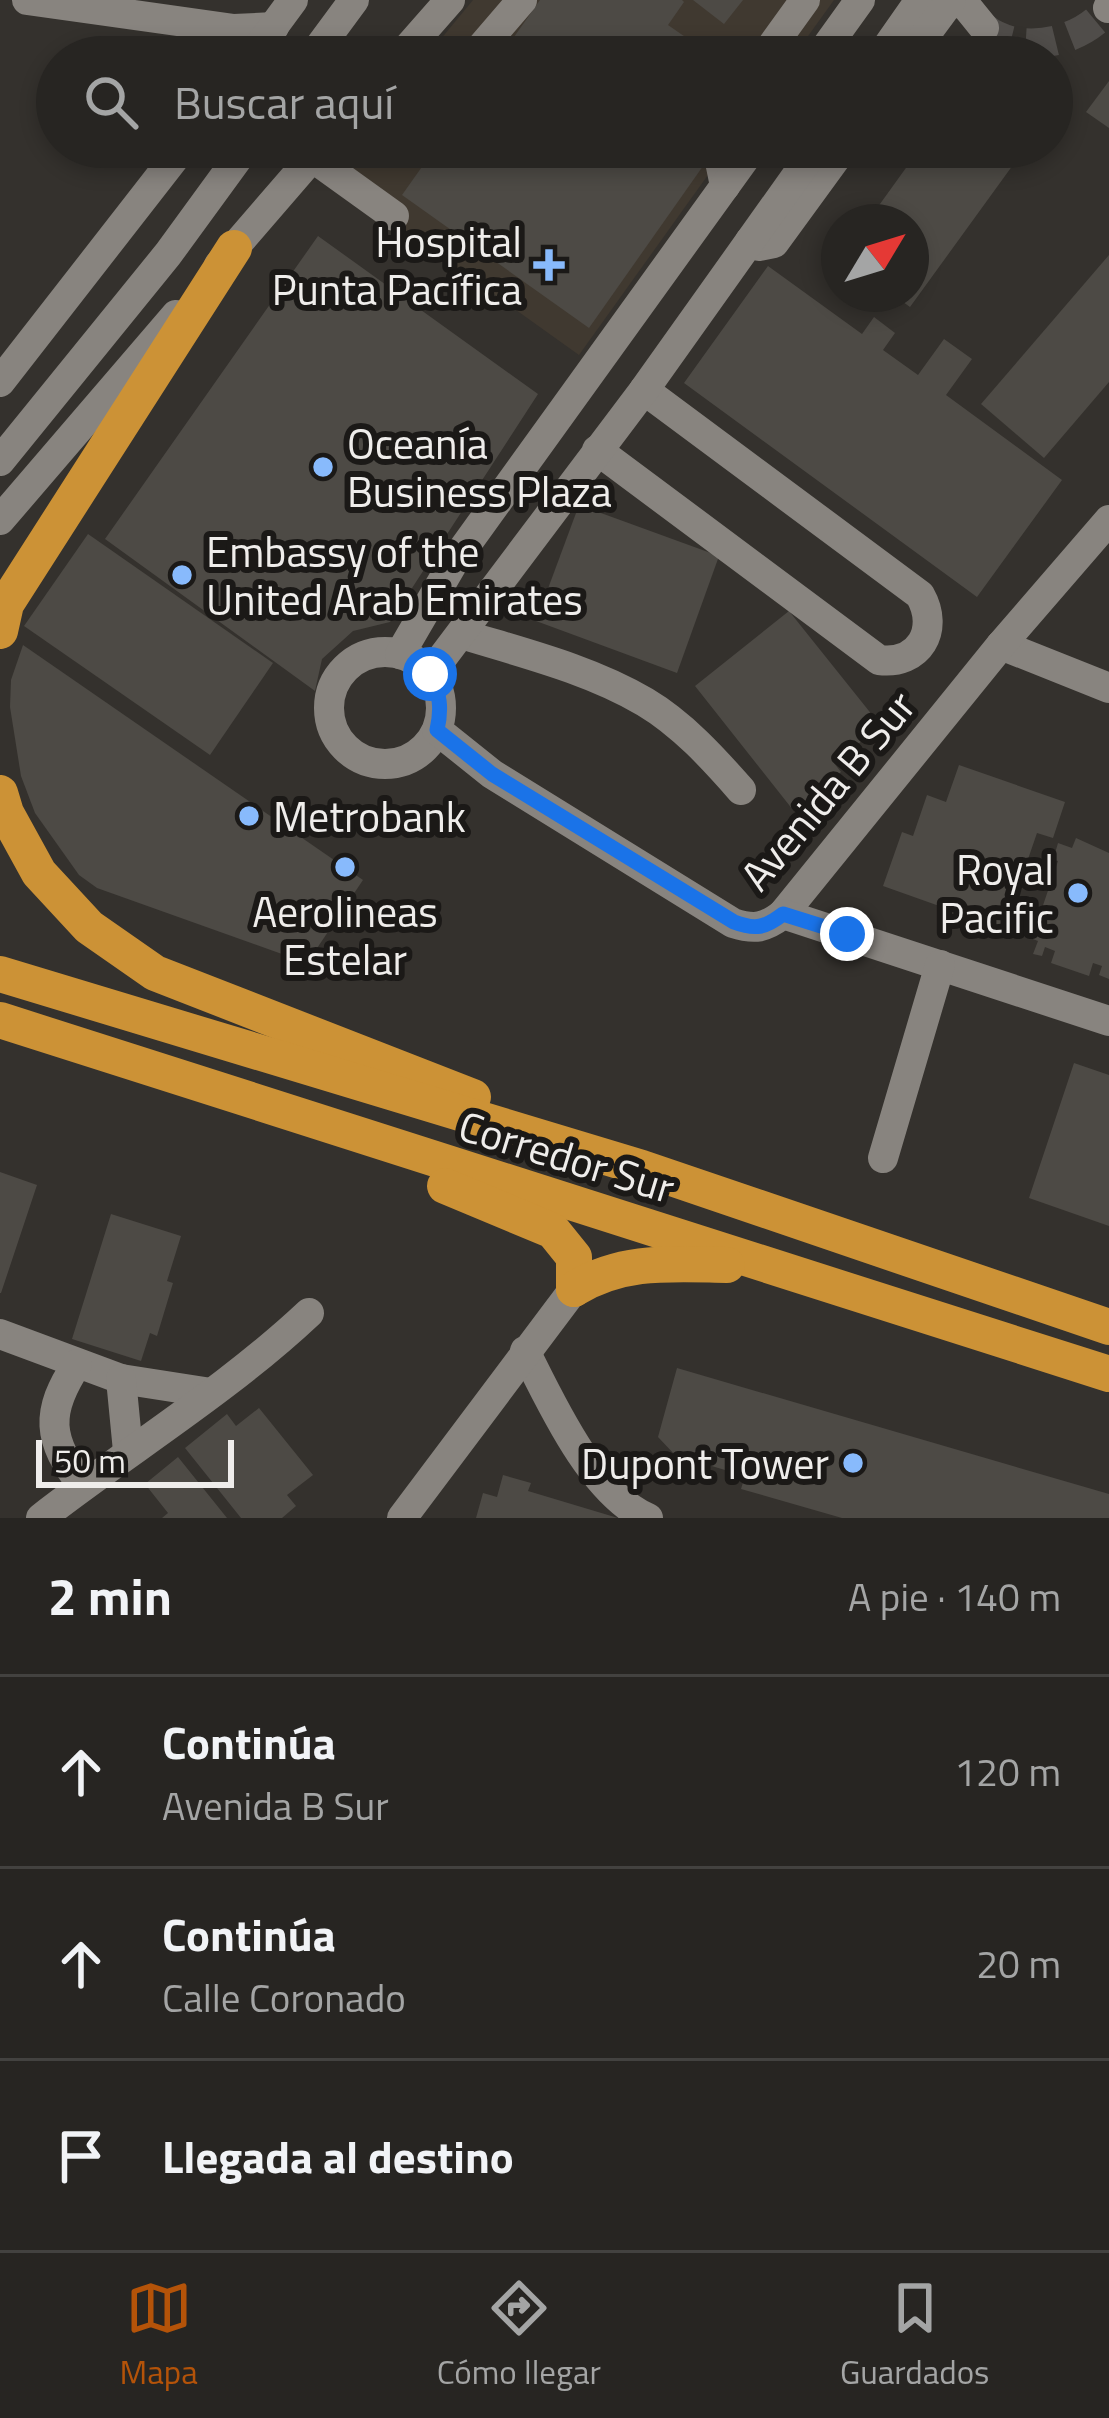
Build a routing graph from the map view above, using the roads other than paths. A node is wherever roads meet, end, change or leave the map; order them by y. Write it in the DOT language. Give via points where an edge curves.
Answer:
graph roads {
  1 [pos="27,0"];
  2 [pos="292,0"];
  3 [pos="357,0"];
  4 [pos="450,0"];
  5 [pos="522,0"];
  6 [pos="805,0"];
  7 [pos="860,0"];
  8 [pos="920,0"];
  9 [pos="966,7"];
  10 [pos="274,26"];
  11 [pos="267,36"];
  12 [pos="329,36"];
  13 [pos="354,36"];
  14 [pos="418,36"];
  15 [pos="491,36"];
  16 [pos="779,36"];
  17 [pos="834,36"];
  18 [pos="895,36"];
  19 [pos="933,36"];
  20 [pos="167,168"];
  21 [pos="231,168"];
  22 [pos="296,168"];
  23 [pos="333,168"];
  24 [pos="721,168"];
  25 [pos="738,168"];
  26 [pos="802,168"];
  27 [pos="829,168"];
  28 [pos="725,186"];
  29 [pos="394,216"];
  30 [pos="750,241"];
  31 [pos="233,248"];
  32 [pos="0,382"];
  33 [pos="644,390"];
  34 [pos="597,450"];
  35 [pos="0,461"];
  36 [pos="0,520"];
  37 [pos="1109,520"];
  38 [pos="0,631"];
  39 [pos="461,634"];
  40 [pos="1001,645"];
  41 [pos="400,654"];
  42 [pos="430,674"];
  43 [pos="1109,688"];
  44 [pos="437,730"];
  45 [pos="741,790"];
  46 [pos="0,793"];
  47 [pos="783,914"];
  48 [pos="940,965"];
  49 [pos="0,974"];
  50 [pos="0,1020"];
  51 [pos="1109,1021"];
  52 [pos="289,1115"];
  53 [pos="884,1158"];
  54 [pos="642,1168"];
  55 [pos="766,1266"];
  56 [pos="574,1289"];
  57 [pos="309,1313"];
  58 [pos="1109,1327"];
  59 [pos="0,1334"];
  60 [pos="525,1351"];
  61 [pos="77,1364"];
  62 [pos="1109,1374"];
  63 [pos="121,1379"];
  64 [pos="211,1393"];
  65 [pos="128,1451"];
  66 [pos="82,1486"];
  67 [pos="41,1518"];
  68 [pos="402,1518"];
  69 [pos="647,1518"];
  1 -- 10 [label="street" via="234,29"];
  2 -- 10 [label="street"];
  3 -- 12 [label="street"];
  3 -- 13 [label="street"];
  4 -- 14 [label="street"];
  5 -- 15 [label="street"];
  6 -- 16 [label="street"];
  7 -- 17 [label="street"];
  8 -- 18 [label="street"];
  9 -- 19 [label="street"];
  10 -- 11 [label="street"];
  20 -- 32 [label="street"];
  21 -- 35 [label="street"];
  22 -- 31 [label="street"];
  23 -- 29 [label="street"];
  24 -- 28 [label="street"];
  25 -- 28 [label="street"];
  26 -- 30 [label="street"];
  27 -- 30 [label="street" via="774,242"];
  28 -- 41 [label="street" via="620,311"];
  30 -- 33 [label="street"];
  31 -- 36 [label="street"];
  31 -- 38 [label="highway" via="6,604"];
  33 -- 34 [label="street"];
  33 -- 34 [label="street" via="920,596 930,626 924,644 906,659 879,660"];
  34 -- 39 [label="street"];
  37 -- 40 [label="street, Avenida B Sur"];
  39 -- 42 [label="street"];
  39 -- 45 [label="street" via="565,666 646,703"];
  40 -- 43 [label="street"];
  40 -- 47 [label="street, Avenida B Sur"];
  41 -- 42 [label="street"];
  41 -- 44 [label="street" via="363,656 336,680 329,715 335,733 360,759 378,764 414,757"];
  42 -- 44 [label="street" via="442,711"];
  44 -- 47 [label="street, Avenida B Sur" via="492,774 734,922 766,927"];
  46 -- 54 [label="highway" via="39,873 89,927 155,973"];
  47 -- 48 [label="street"];
  48 -- 51 [label="street"];
  48 -- 53 [label="street"];
  49 -- 54 [label="highway, Corredor Sur"];
  50 -- 52 [label="highway, Corredor Sur"];
  52 -- 55 [label="highway, Corredor Sur"];
  52 -- 56 [label="highway" via="553,1231 574,1257"];
  54 -- 58 [label="highway, Corredor Sur"];
  55 -- 56 [label="highway" via="630,1265"];
  55 -- 62 [label="highway, Corredor Sur"];
  56 -- 60 [label="street"];
  57 -- 64 [label="street"];
  59 -- 61 [label="street"];
  60 -- 68 [label="street"];
  60 -- 69 [label="street" via="587,1460 627,1509"];
  61 -- 63 [label="street"];
  61 -- 66 [label="street" via="58,1392 53,1426 62,1459"];
  63 -- 64 [label="street"];
  63 -- 65 [label="street"];
  64 -- 65 [label="street"];
  65 -- 66 [label="street"];
  66 -- 67 [label="street"];
}
